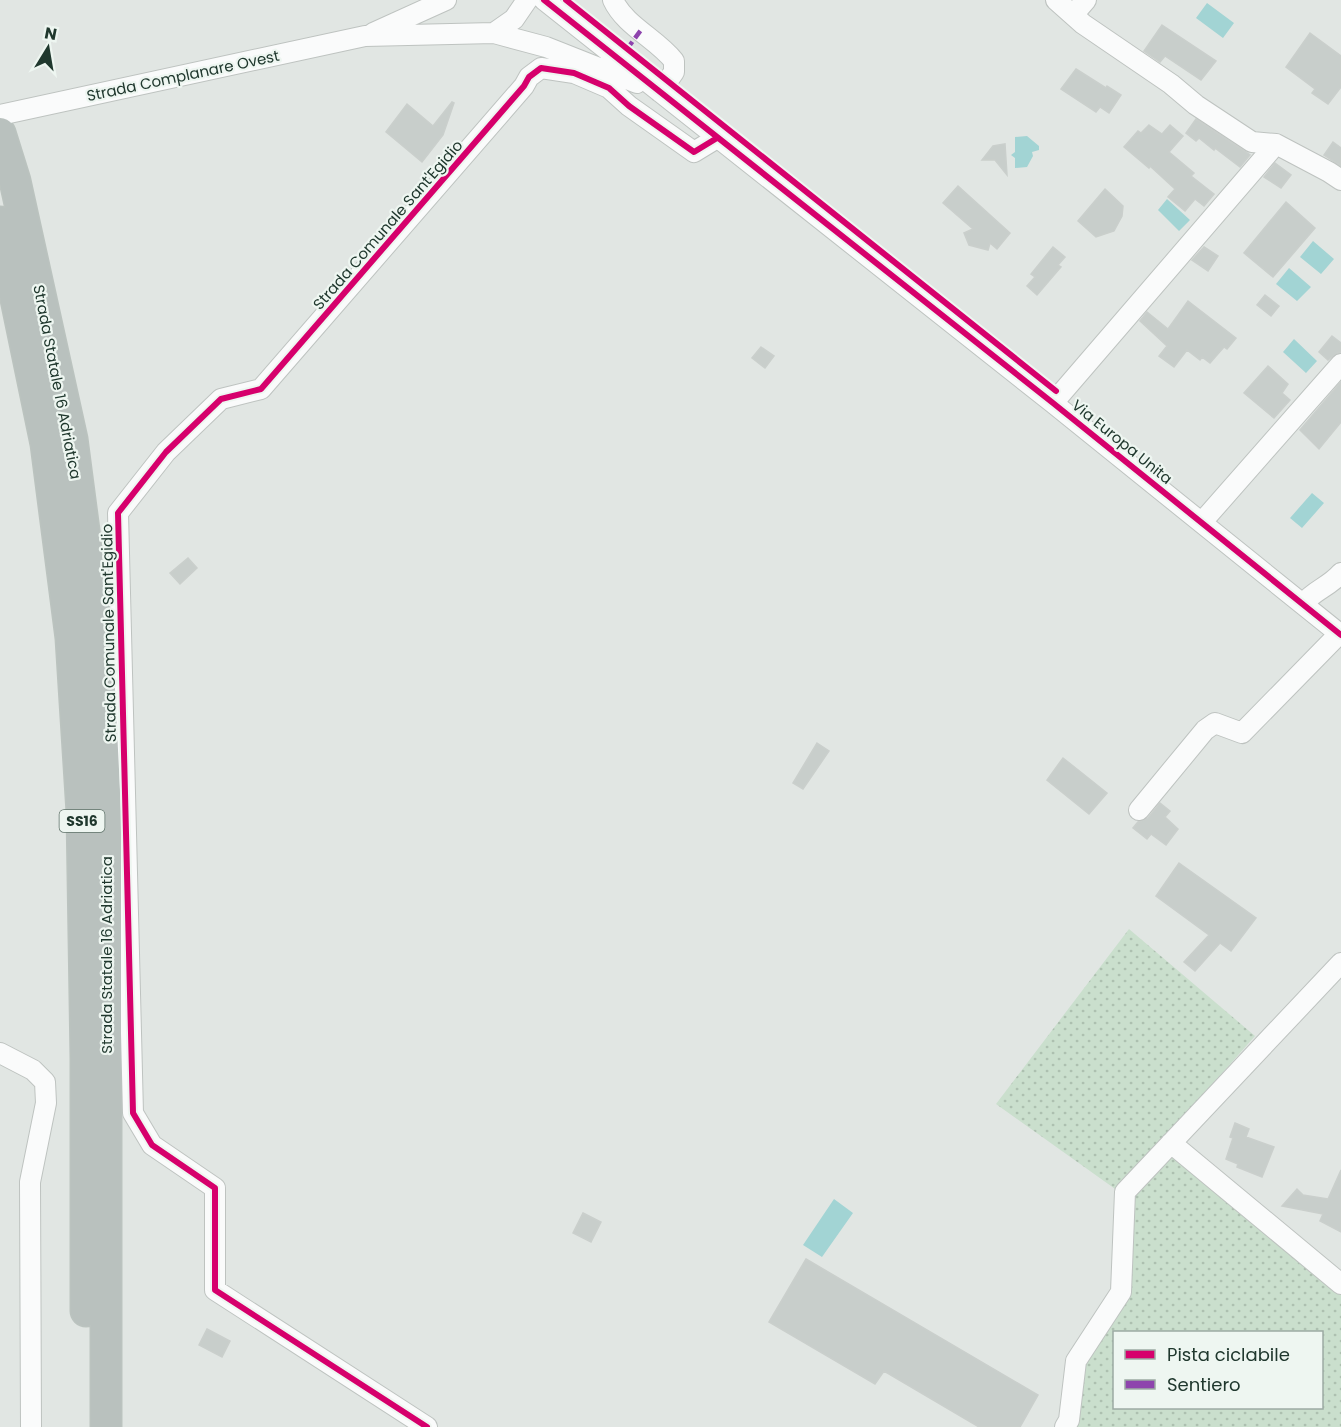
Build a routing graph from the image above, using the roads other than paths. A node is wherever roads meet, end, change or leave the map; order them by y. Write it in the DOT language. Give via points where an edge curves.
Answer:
graph roads {
  1 [pos="415,0"];
  2 [pos="446,0"];
  3 [pos="527,0"];
  4 [pos="544,0"];
  5 [pos="613,0"];
  6 [pos="1056,0"];
  7 [pos="1079,7"];
  8 [pos="396,22"];
  9 [pos="494,33"];
  10 [pos="365,36"];
  11 [pos="660,92"];
  12 [pos="0,115"];
  13 [pos="0,133"];
  14 [pos="717,138"];
  15 [pos="1276,144"];
  16 [pos="1341,180"];
  17 [pos="0,222"];
  18 [pos="1341,363"];
  19 [pos="1053,403"];
  20 [pos="1202,522"];
  21 [pos="1341,573"];
  22 [pos="1302,604"];
  23 [pos="1340,634"];
  24 [pos="1139,810"];
  25 [pos="1341,963"];
  26 [pos="0,1053"];
  27 [pos="1170,1143"];
  28 [pos="1341,1284"];
  29 [pos="31,1427"];
  30 [pos="85,1427"];
  31 [pos="106,1427"];
  32 [pos="427,1427"];
  33 [pos="1065,1427"];
  1 -- 8 [label="street, Strada Complanare Ovest"];
  2 -- 8 [label="street, Strada Complanare Ovest"];
  3 -- 9 [label="street" via="514,19"];
  4 -- 11 [label="street, Via Europa Unita"];
  5 -- 11 [label="street" via="624,16 674,61 674,72"];
  6 -- 7 [label="street"];
  7 -- 15 [label="street" via="1083,24 1196,105 1252,142"];
  8 -- 10 [label="street, Strada Complanare Ovest"];
  9 -- 10 [label="street, Strada Complanare Ovest"];
  9 -- 11 [label="street, Strada Complanare Ovest" via="546,47"];
  10 -- 12 [label="street, Strada Complanare Ovest"];
  11 -- 14 [label="street, Via Europa Unita"];
  13 -- 31 [label="highway, Strada Statale 16 Adriatica / SS16" via="15,181 72,438 97,630 106,810"];
  14 -- 19 [label="street, Via Europa Unita"];
  14 -- 32 [label="street, Strada Comunale Sant'Egidio" via="694,152 609,88 574,73 541,68 529,77 261,389 221,399 166,453 118,513 133,1113 152,1144 215,1188 215,1290"];
  15 -- 16 [label="street"];
  15 -- 19 [label="street"];
  17 -- 30 [label="highway, Strada Statale 16 Adriatica / SS16" via="46,444 71,638 83,836"];
  18 -- 20 [label="street"];
  19 -- 20 [label="street, Via Europa Unita"];
  20 -- 22 [label="street, Via Europa Unita"];
  21 -- 22 [label="street"];
  22 -- 23 [label="street, Via Europa Unita"];
  23 -- 24 [label="street" via="1242,734 1215,723 1204,730"];
  25 -- 27 [label="street"];
  26 -- 29 [label="street" via="33,1070 45,1082 46,1103 30,1182"];
  27 -- 28 [label="street"];
  27 -- 33 [label="street" via="1125,1192 1121,1292 1077,1361"];
}
